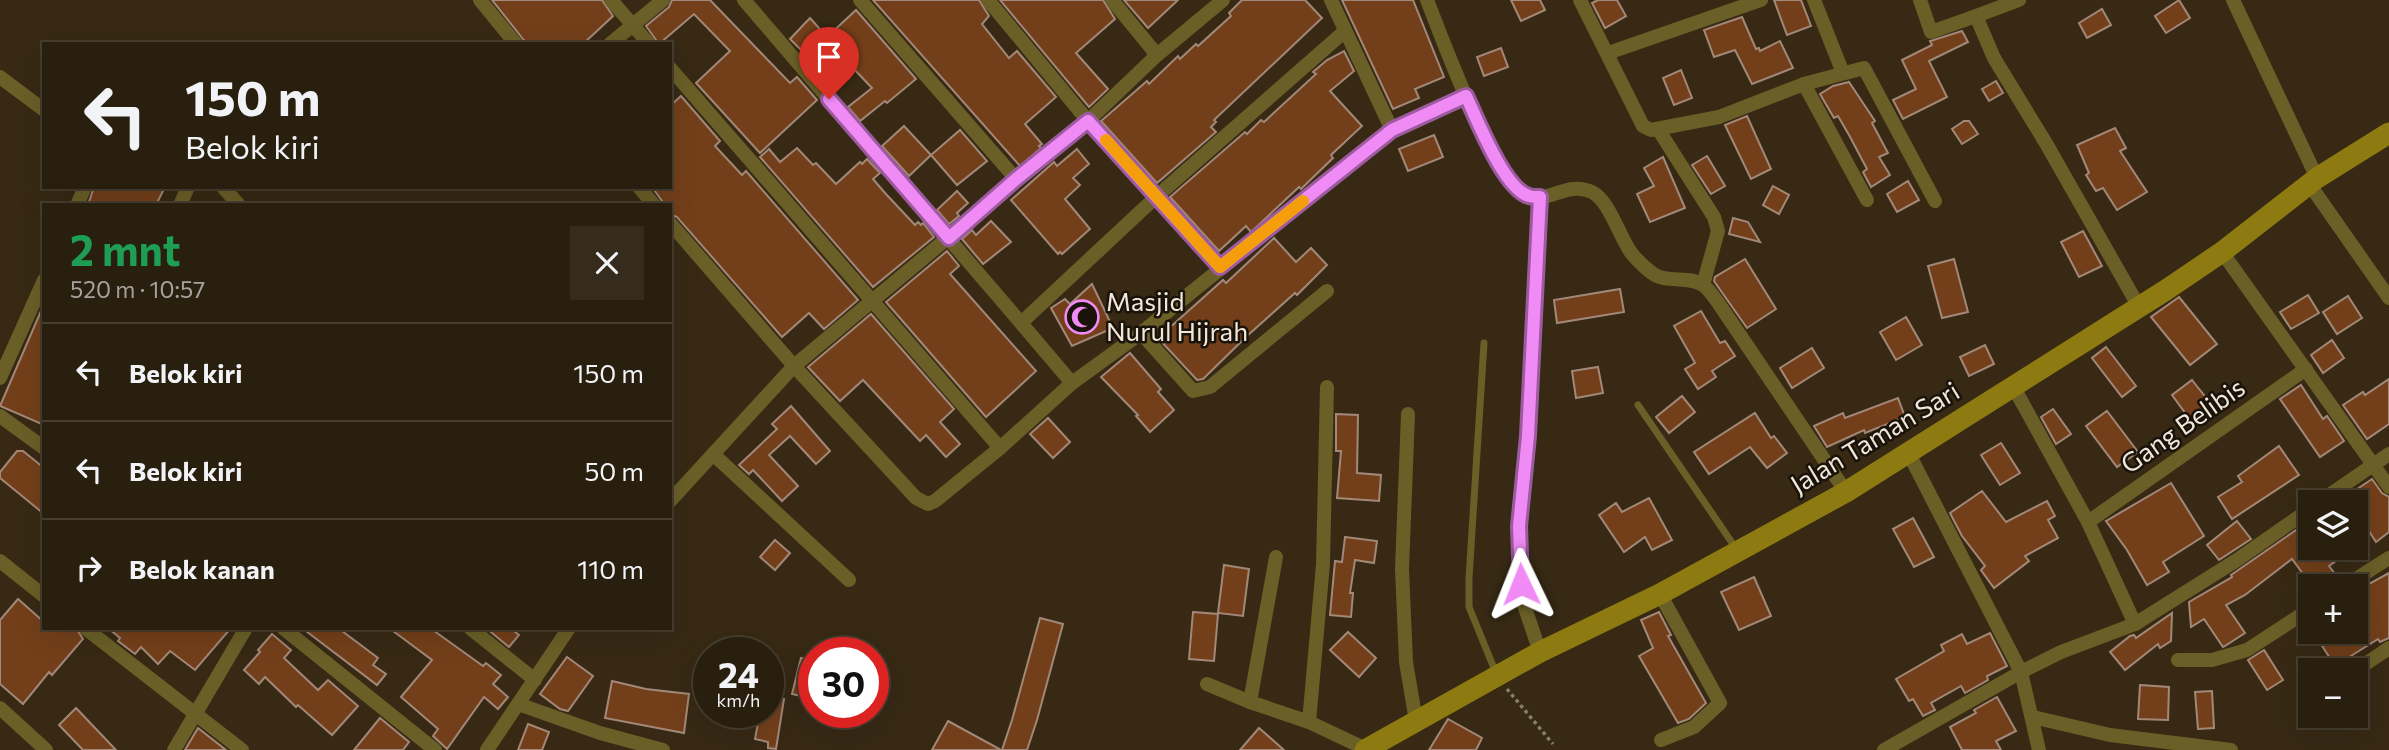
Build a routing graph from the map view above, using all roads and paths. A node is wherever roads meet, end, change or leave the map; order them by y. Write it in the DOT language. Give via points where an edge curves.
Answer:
graph roads {
  1 [pos="480,0"];
  2 [pos="611,0"];
  3 [pos="663,0"];
  4 [pos="744,0"];
  5 [pos="860,0"];
  6 [pos="988,0"];
  7 [pos="1112,0"];
  8 [pos="1223,0"];
  9 [pos="1331,0"];
  10 [pos="1427,0"];
  11 [pos="1580,0"];
  12 [pos="1761,0"];
  13 [pos="1814,0"];
  14 [pos="1920,0"];
  15 [pos="2019,0"];
  16 [pos="2234,0"];
  17 [pos="1976,16"];
  18 [pos="632,24"];
  19 [pos="1345,31"];
  20 [pos="514,42"];
  21 [pos="612,42"];
  22 [pos="647,42"];
  23 [pos="1608,52"];
  24 [pos="1157,55"];
  25 [pos="672,70"];
  26 [pos="1843,73"];
  27 [pos="0,77"];
  28 [pos="1804,84"];
  29 [pos="1466,96"];
  30 [pos="42,108"];
  31 [pos="1088,121"];
  32 [pos="1658,129"];
  33 [pos="1392,130"];
  34 [pos="2389,133"];
  35 [pos="1016,179"];
  36 [pos="2313,181"];
  37 [pos="225,189"];
  38 [pos="641,189"];
  39 [pos="1156,197"];
  40 [pos="1540,197"];
  41 [pos="1867,200"];
  42 [pos="1935,201"];
  43 [pos="237,203"];
  44 [pos="652,203"];
  45 [pos="672,225"];
  46 [pos="949,238"];
  47 [pos="2222,252"];
  48 [pos="1220,267"];
  49 [pos="42,284"];
  50 [pos="1703,285"];
  51 [pos="1327,291"];
  52 [pos="2389,298"];
  53 [pos="872,301"];
  54 [pos="2138,307"];
  55 [pos="1021,323"];
  56 [pos="1141,333"];
  57 [pos="1484,343"];
  58 [pos="794,366"];
  59 [pos="2306,369"];
  60 [pos="0,378"];
  61 [pos="1072,383"];
  62 [pos="2013,386"];
  63 [pos="1327,387"];
  64 [pos="1638,405"];
  65 [pos="1408,414"];
  66 [pos="0,416"];
  67 [pos="42,447"];
  68 [pos="1000,448"];
  69 [pos="713,454"];
  70 [pos="1909,454"];
  71 [pos="2389,454"];
  72 [pos="2374,464"];
  73 [pos="2389,487"];
  74 [pos="2336,490"];
  75 [pos="1846,492"];
  76 [pos="672,499"];
  77 [pos="2298,517"];
  78 [pos="2088,522"];
  79 [pos="1737,551"];
  80 [pos="1276,557"];
  81 [pos="2389,558"];
  82 [pos="0,561"];
  83 [pos="2364,574"];
  84 [pos="849,580"];
  85 [pos="42,594"];
  86 [pos="1660,594"];
  87 [pos="2298,617"];
  88 [pos="2135,624"];
  89 [pos="88,630"];
  90 [pos="245,630"];
  91 [pos="285,630"];
  92 [pos="472,630"];
  93 [pos="568,630"];
  94 [pos="2389,648"];
  95 [pos="1540,652"];
  96 [pos="2178,660"];
  97 [pos="2368,662"];
  98 [pos="2021,672"];
  99 [pos="1497,677"];
  100 [pos="535,680"];
  101 [pos="1207,684"];
  102 [pos="1250,702"];
  103 [pos="518,704"];
  104 [pos="0,709"];
  105 [pos="196,716"];
  106 [pos="2034,718"];
  107 [pos="1309,722"];
  108 [pos="1416,722"];
  109 [pos="1661,740"];
  110 [pos="1553,744"];
  111 [pos="1365,749"];
  112 [pos="46,750"];
  113 [pos="174,750"];
  114 [pos="242,750"];
  115 [pos="435,750"];
  116 [pos="487,750"];
  117 [pos="663,750"];
  118 [pos="1884,750"];
  119 [pos="2039,750"];
  120 [pos="2231,750"];
  1 -- 20 [label="street"];
  2 -- 18 [label="street"];
  3 -- 18 [label="street"];
  4 -- 46 [label="street"];
  5 -- 35 [label="street"];
  6 -- 31 [label="street"];
  7 -- 24 [label="street"];
  8 -- 24 [label="street"];
  9 -- 19 [label="street"];
  10 -- 29 [label="street"];
  11 -- 23 [label="street"];
  12 -- 23 [label="street"];
  13 -- 26 [label="street"];
  14 -- 17 [label="street" via="1931,32"];
  15 -- 17 [label="street"];
  16 -- 36 [label="street"];
  17 -- 54 [label="street" via="1994,58"];
  18 -- 21 [label="street"];
  18 -- 22 [label="street"];
  19 -- 33 [label="street"];
  19 -- 39 [label="street"];
  23 -- 32 [label="street" via="1643,126"];
  24 -- 31 [label="street"];
  25 -- 53 [label="street"];
  26 -- 28 [label="street"];
  26 -- 42 [label="street" via="1864,68"];
  27 -- 30 [label="street"];
  28 -- 32 [label="street" via="1718,117"];
  28 -- 41 [label="street"];
  29 -- 33 [label="street"];
  29 -- 40 [label="street" via="1495,159 1517,189 1529,197"];
  31 -- 35 [label="street"];
  31 -- 39 [label="street"];
  32 -- 50 [label="street" via="1718,230"];
  33 -- 48 [label="street"];
  34 -- 36 [label="street, Jalan Taman Sari"];
  35 -- 46 [label="street"];
  36 -- 47 [label="street, Jalan Taman Sari"];
  36 -- 52 [label="street"];
  37 -- 43 [label="street"];
  38 -- 44 [label="street"];
  39 -- 48 [label="street"];
  39 -- 55 [label="street"];
  40 -- 50 [label="street" via="1574,187 1593,193 1603,202 1632,254 1654,275"];
  40 -- 95 [label="street" via="1519,526 1522,599"];
  45 -- 58 [label="street"];
  46 -- 53 [label="street"];
  46 -- 55 [label="street"];
  47 -- 54 [label="street, Jalan Taman Sari"];
  47 -- 59 [label="street"];
  48 -- 56 [label="street"];
  49 -- 60 [label="street"];
  50 -- 75 [label="street"];
  51 -- 56 [label="street" via="1210,387 1193,391"];
  53 -- 58 [label="street"];
  53 -- 68 [label="street"];
  54 -- 62 [label="street, Jalan Taman Sari"];
  55 -- 61 [label="street"];
  56 -- 61 [label="street"];
  57 -- 99 [label="lane" via="1469,607"];
  58 -- 68 [label="street" via="923,503 935,501"];
  58 -- 69 [label="street"];
  59 -- 72 [label="street"];
  59 -- 78 [label="street, Gang Belibis"];
  61 -- 68 [label="street"];
  62 -- 70 [label="street, Jalan Taman Sari"];
  62 -- 78 [label="street"];
  63 -- 107 [label="street" via="1323,564"];
  64 -- 79 [label="lane"];
  65 -- 108 [label="street" via="1402,569 1406,662"];
  66 -- 67 [label="street"];
  69 -- 76 [label="street"];
  69 -- 84 [label="street"];
  70 -- 75 [label="street, Jalan Taman Sari"];
  70 -- 98 [label="street"];
  71 -- 72 [label="street"];
  72 -- 73 [label="street"];
  72 -- 74 [label="street"];
  75 -- 79 [label="street, Jalan Taman Sari"];
  77 -- 88 [label="street"];
  78 -- 88 [label="street"];
  79 -- 86 [label="street, Jalan Taman Sari"];
  80 -- 102 [label="street"];
  81 -- 83 [label="street"];
  82 -- 85 [label="street"];
  86 -- 95 [label="street, Jalan Taman Sari"];
  86 -- 109 [label="street" via="1720,703 1694,727"];
  87 -- 96 [label="street" via="2247,650 2212,660"];
  88 -- 98 [label="street"];
  89 -- 105 [label="street"];
  90 -- 105 [label="street"];
  91 -- 115 [label="street"];
  92 -- 100 [label="street"];
  93 -- 100 [label="street"];
  94 -- 97 [label="street"];
  95 -- 99 [label="street, Jalan Taman Sari"];
  98 -- 106 [label="street"];
  98 -- 118 [label="street"];
  99 -- 108 [label="street, Jalan Taman Sari"];
  99 -- 110 [label="path"];
  100 -- 103 [label="street"];
  101 -- 102 [label="street"];
  102 -- 107 [label="street"];
  103 -- 116 [label="street"];
  103 -- 117 [label="street"];
  104 -- 112 [label="street"];
  105 -- 113 [label="street"];
  105 -- 114 [label="street"];
  106 -- 119 [label="street"];
  106 -- 120 [label="street" via="2110,735"];
  107 -- 111 [label="street"];
  108 -- 111 [label="street, Jalan Taman Sari"];
}
